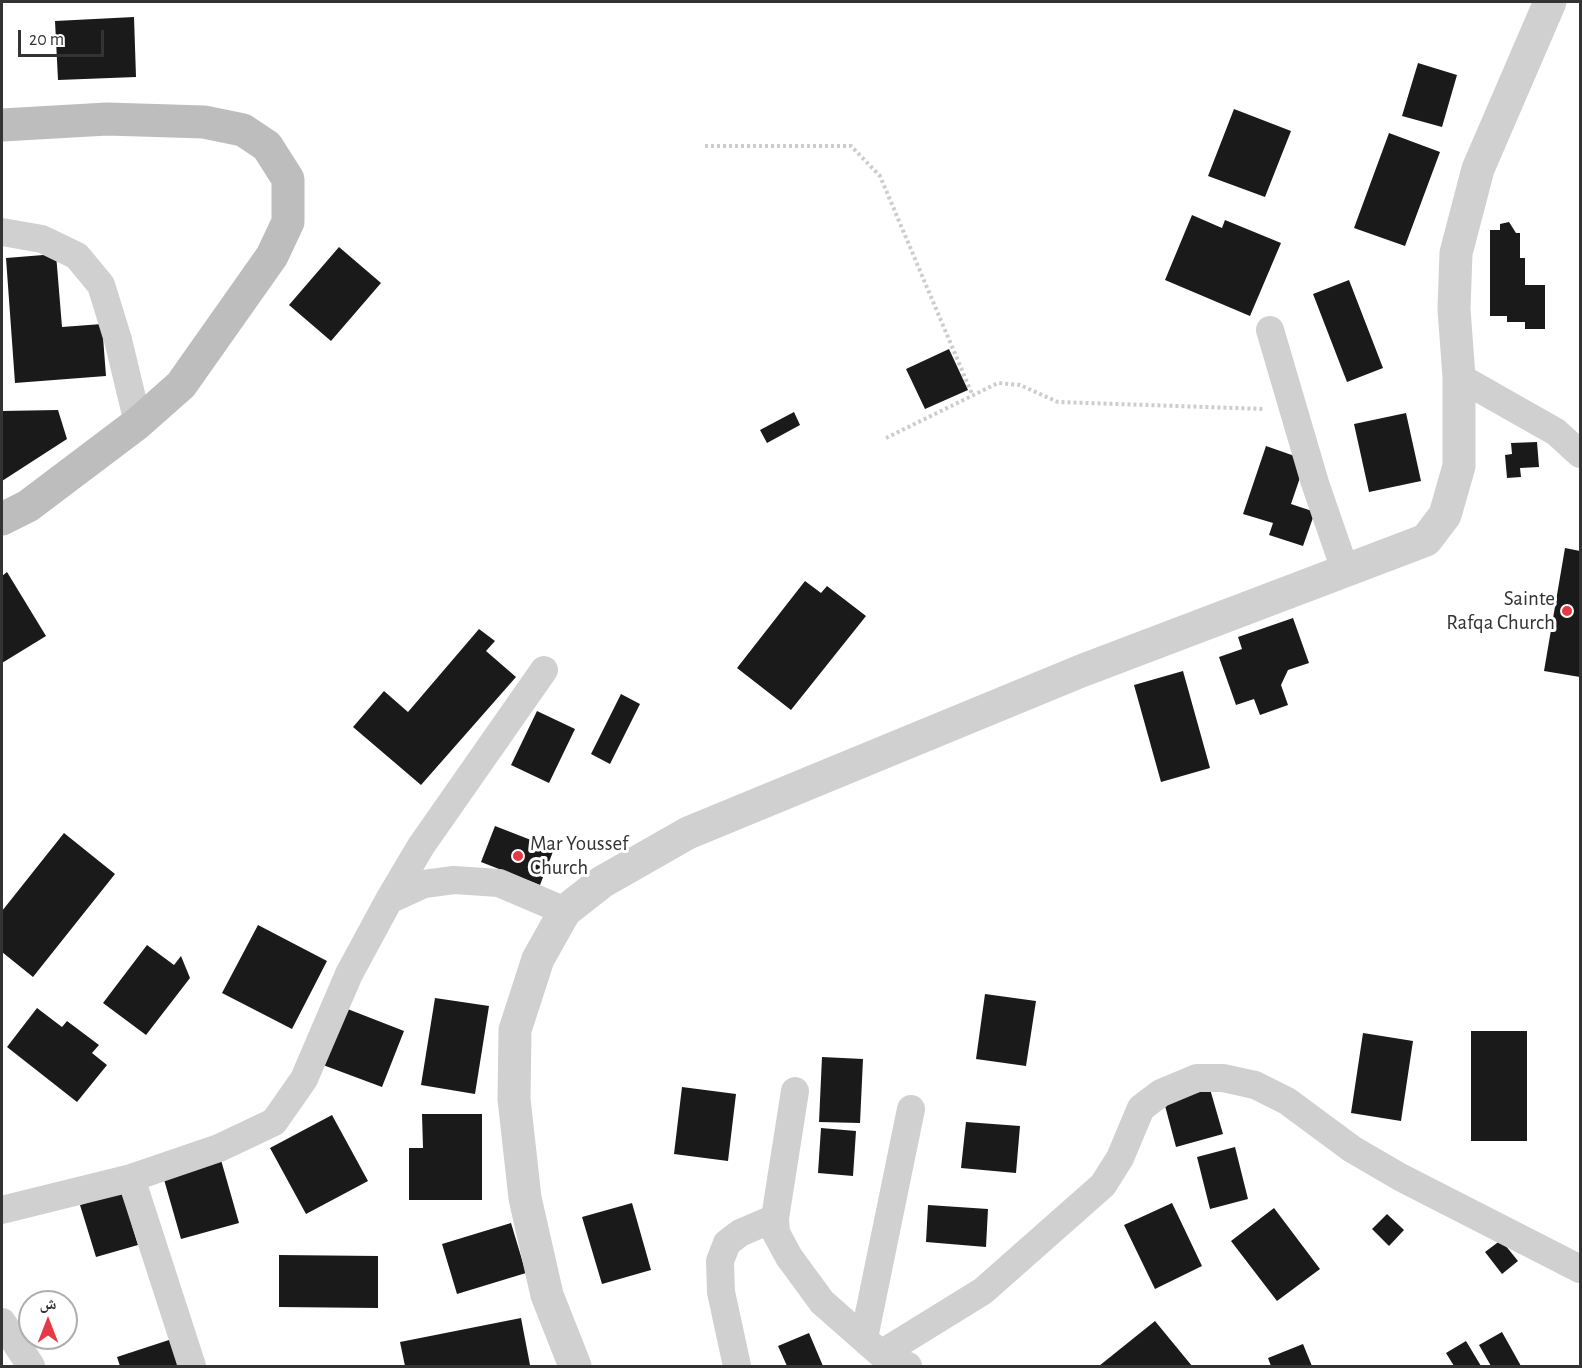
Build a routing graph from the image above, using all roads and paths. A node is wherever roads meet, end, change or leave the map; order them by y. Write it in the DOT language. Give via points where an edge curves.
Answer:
graph roads {
  1 [pos="1550,2"];
  2 [pos="2,125"];
  3 [pos="705,146"];
  4 [pos="2,232"];
  5 [pos="1270,330"];
  6 [pos="1459,377"];
  7 [pos="972,394"];
  8 [pos="1293,410"];
  9 [pos="138,423"];
  10 [pos="886,438"];
  11 [pos="1581,454"];
  12 [pos="2,519"];
  13 [pos="1345,570"];
  14 [pos="544,670"];
  15 [pos="389,900"];
  16 [pos="565,911"];
  17 [pos="795,1091"];
  18 [pos="911,1109"];
  19 [pos="131,1178"];
  20 [pos="2,1210"];
  21 [pos="775,1218"];
  22 [pos="1581,1269"];
  23 [pos="2,1322"];
  24 [pos="873,1346"];
  25 [pos="31,1366"];
  26 [pos="192,1366"];
  27 [pos="575,1366"];
  28 [pos="736,1366"];
  29 [pos="908,1366"];
  1 -- 6 [label="street" via="1478,169 1456,253 1454,309"];
  2 -- 9 [label="main road" via="106,119 204,122 243,130 267,146 288,179 288,222 272,256 182,385"];
  3 -- 7 [label="path" via="851,146 880,176"];
  4 -- 9 [label="street" via="42,239 77,256 101,285"];
  5 -- 8 [label="street"];
  6 -- 11 [label="street" via="1556,432"];
  6 -- 13 [label="street" via="1459,466 1446,515 1426,540"];
  7 -- 8 [label="path" via="999,383 1020,385 1058,402"];
  7 -- 10 [label="path"];
  8 -- 13 [label="street"];
  9 -- 12 [label="main road" via="28,506"];
  13 -- 16 [label="street" via="1081,671 688,833 602,882"];
  14 -- 15 [label="street" via="421,846"];
  15 -- 16 [label="street" via="424,884 454,880 499,883"];
  15 -- 19 [label="street" via="349,974 304,1079 274,1122 219,1148"];
  16 -- 27 [label="street" via="538,959 515,1030 514,1099 525,1198 547,1295"];
  17 -- 21 [label="street"];
  18 -- 24 [label="street"];
  19 -- 20 [label="street"];
  19 -- 26 [label="street"];
  21 -- 24 [label="street" via="776,1233 789,1257 822,1302"];
  21 -- 28 [label="street" via="740,1233 728,1243 720,1261 721,1292"];
  22 -- 24 [label="street" via="1400,1177 1352,1149 1287,1101 1255,1085 1223,1077 1197,1078 1161,1093 1141,1108 1120,1158 1103,1185 983,1291"];
  23 -- 25 [label="street"];
  24 -- 29 [label="street"];
}
